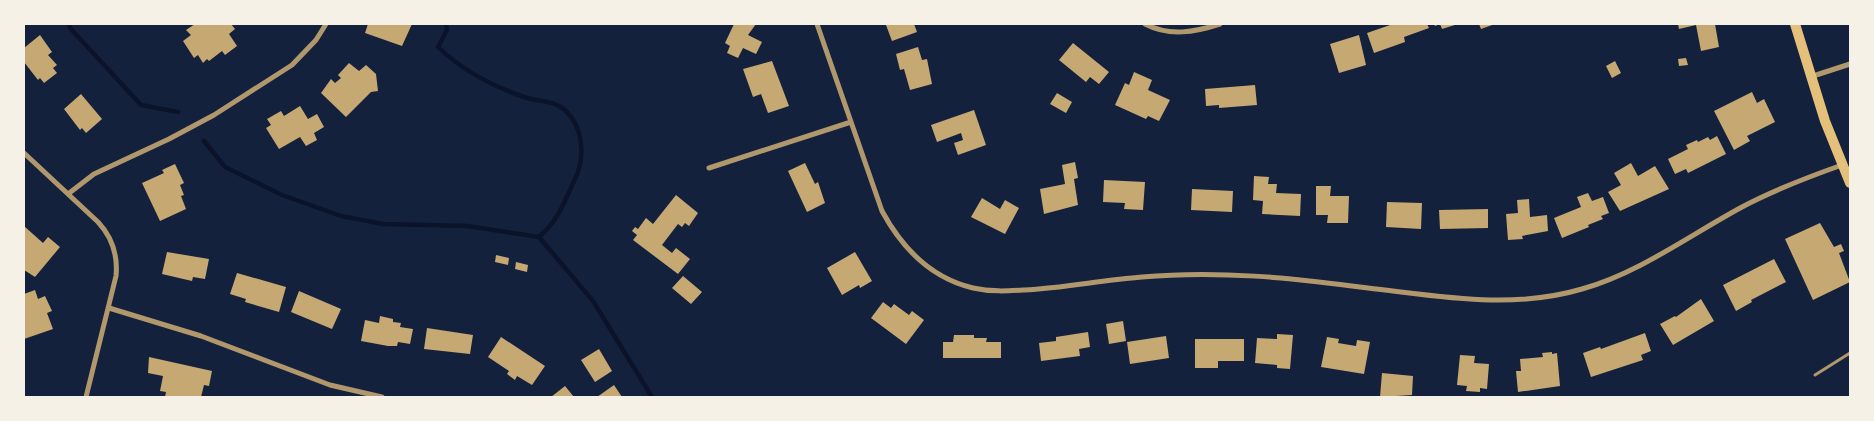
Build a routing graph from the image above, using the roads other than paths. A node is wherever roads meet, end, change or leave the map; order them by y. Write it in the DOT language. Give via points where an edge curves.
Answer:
graph roads {
  1 [pos="326,24"];
  2 [pos="817,24"];
  3 [pos="1145,24"];
  4 [pos="1220,24"];
  5 [pos="1795,24"];
  6 [pos="1850,64"];
  7 [pos="1810,78"];
  8 [pos="851,122"];
  9 [pos="24,153"];
  10 [pos="1842,165"];
  11 [pos="709,168"];
  12 [pos="1850,183"];
  13 [pos="68,194"];
  14 [pos="109,308"];
  15 [pos="1850,353"];
  16 [pos="1815,375"];
  17 [pos="86,397"];
  18 [pos="382,397"];
  1 -- 13 [label="street" via="316,40 292,65 214,115 169,140 94,174"];
  2 -- 8 [label="street"];
  3 -- 4 [label="street" via="1166,32 1186,33"];
  5 -- 7 [label="main road"];
  6 -- 7 [label="street"];
  7 -- 10 [label="main road"];
  8 -- 10 [label="street" via="882,211 904,246 923,264 946,278 972,288 1000,292 1045,290 1141,277 1215,274 1286,278 1470,300 1547,298 1618,276 1744,206"];
  8 -- 11 [label="street"];
  9 -- 13 [label="street"];
  10 -- 12 [label="main road"];
  13 -- 14 [label="street" via="98,222 114,246 118,264"];
  14 -- 17 [label="street"];
  14 -- 18 [label="street" via="200,336 330,385"];
  15 -- 16 [label="lane"];
}
